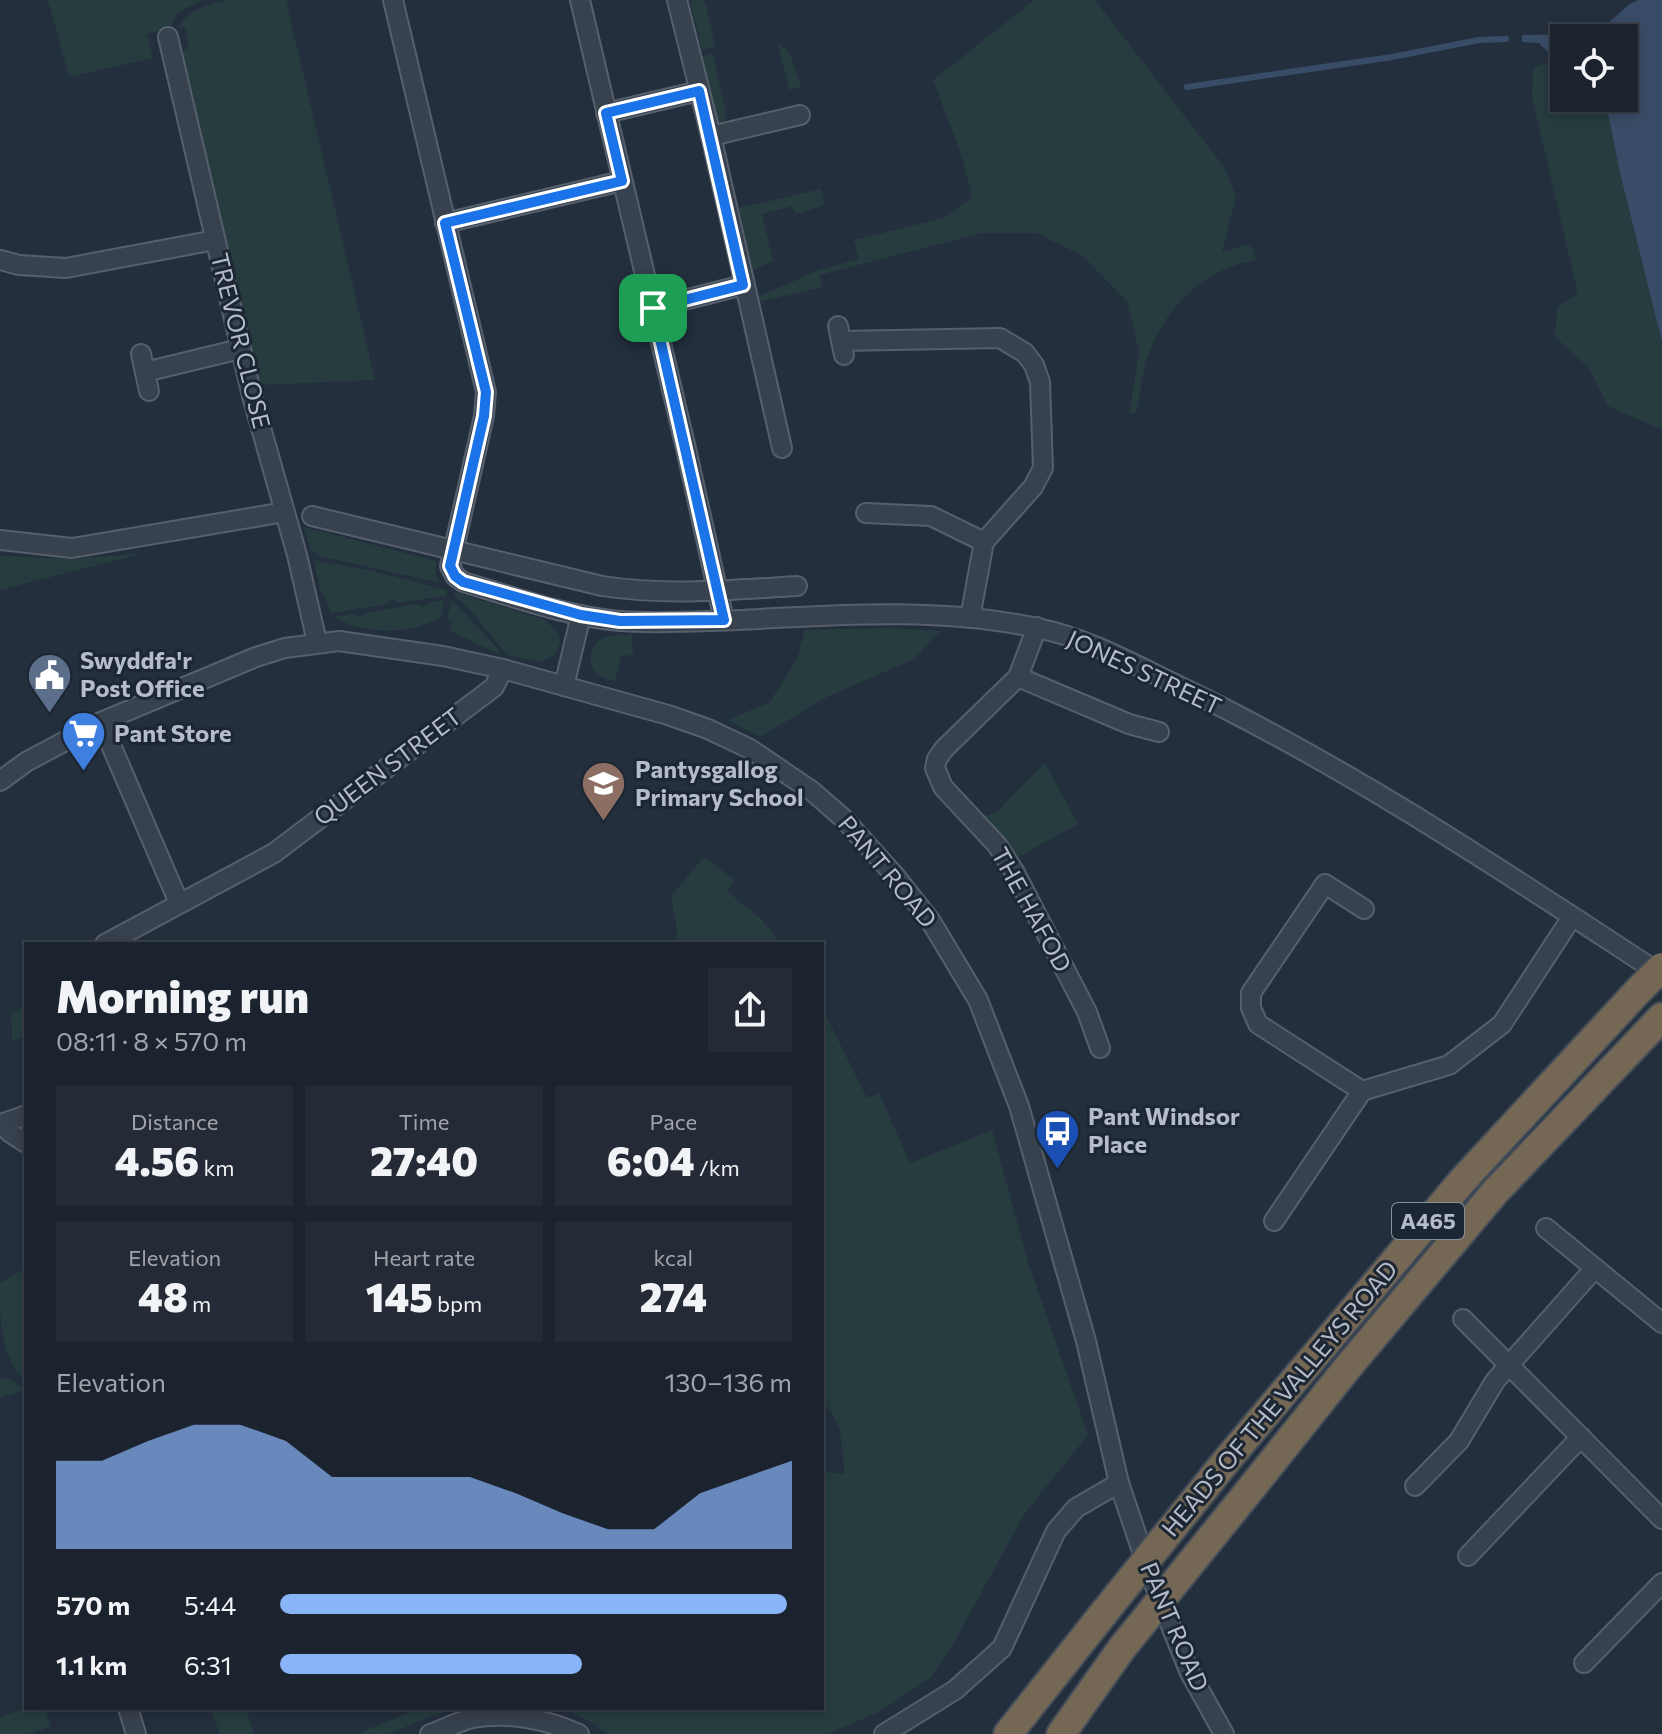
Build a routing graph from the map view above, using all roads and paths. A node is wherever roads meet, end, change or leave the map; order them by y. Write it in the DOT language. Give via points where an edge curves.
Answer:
graph roads {
  1 [pos="393,0"];
  2 [pos="580,0"];
  3 [pos="677,0"];
  4 [pos="168,37"];
  5 [pos="699,91"];
  6 [pos="606,113"];
  7 [pos="800,115"];
  8 [pos="711,136"];
  9 [pos="622,181"];
  10 [pos="445,223"];
  11 [pos="215,240"];
  12 [pos="0,260"];
  13 [pos="743,285"];
  14 [pos="653,308"];
  15 [pos="841,341"];
  16 [pos="240,349"];
  17 [pos="141,354"];
  18 [pos="782,448"];
  19 [pos="285,512"];
  20 [pos="866,512"];
  21 [pos="312,516"];
  22 [pos="0,540"];
  23 [pos="984,542"];
  24 [pos="453,551"];
  25 [pos="797,586"];
  26 [pos="719,591"];
  27 [pos="581,615"];
  28 [pos="970,618"];
  29 [pos="724,620"];
  30 [pos="1037,627"];
  31 [pos="317,642"];
  32 [pos="503,669"];
  33 [pos="1018,677"];
  34 [pos="564,686"];
  35 [pos="101,722"];
  36 [pos="1159,732"];
  37 [pos="0,781"];
  38 [pos="179,903"];
  39 [pos="1364,909"];
  40 [pos="1572,917"];
  41 [pos="109,942"];
  42 [pos="1662,967"];
  43 [pos="1662,975"];
  44 [pos="1662,1017"];
  45 [pos="1100,1048"];
  46 [pos="1362,1091"];
  47 [pos="24,1116"];
  48 [pos="2,1124"];
  49 [pos="24,1142"];
  50 [pos="1274,1221"];
  51 [pos="1546,1228"];
  52 [pos="1595,1268"];
  53 [pos="1463,1319"];
  54 [pos="1662,1323"];
  55 [pos="1510,1364"];
  56 [pos="1581,1437"];
  57 [pos="1119,1483"];
  58 [pos="1415,1486"];
  59 [pos="1662,1519"];
  60 [pos="1468,1556"];
  61 [pos="1662,1583"];
  62 [pos="1584,1663"];
  63 [pos="129,1710"];
  64 [pos="136,1734"];
  65 [pos="430,1734"];
  66 [pos="579,1734"];
  67 [pos="884,1734"];
  68 [pos="1008,1734"];
  69 [pos="1061,1734"];
  70 [pos="1224,1734"];
  1 -- 10 [label="street"];
  2 -- 6 [label="street"];
  3 -- 5 [label="street"];
  4 -- 11 [label="street, TREVOR CLOSE"];
  5 -- 6 [label="street"];
  5 -- 8 [label="street"];
  6 -- 9 [label="street"];
  7 -- 8 [label="street"];
  8 -- 13 [label="street"];
  9 -- 10 [label="street"];
  9 -- 14 [label="street"];
  10 -- 24 [label="street" via="486,392"];
  11 -- 12 [label="street" via="66,268"];
  11 -- 16 [label="street, TREVOR CLOSE"];
  13 -- 14 [label="street"];
  13 -- 18 [label="street"];
  14 -- 26 [label="street"];
  15 -- 23 [label="street" via="1000,338 1034,365 1040,382 1043,468 1033,487"];
  16 -- 17 [label="street" via="147,382"];
  16 -- 19 [label="street, TREVOR CLOSE"];
  19 -- 22 [label="street" via="72,548"];
  19 -- 31 [label="street, TREVOR CLOSE"];
  20 -- 23 [label="street" via="931,516"];
  21 -- 24 [label="street"];
  23 -- 28 [label="street"];
  24 -- 26 [label="street" via="624,589"];
  24 -- 27 [label="street, JONES STREET" via="450,566 463,582"];
  25 -- 26 [label="street"];
  26 -- 29 [label="street"];
  27 -- 29 [label="street, JONES STREET" via="620,621"];
  27 -- 34 [label="street"];
  28 -- 29 [label="street, JONES STREET" via="864,614"];
  28 -- 30 [label="street, JONES STREET"];
  30 -- 33 [label="street, THE HAFOD"];
  30 -- 40 [label="street, JONES STREET" via="1091,645 1335,767"];
  31 -- 32 [label="street, PANT ROAD" via="372,645"];
  31 -- 35 [label="street, PANT ROAD" via="256,657"];
  32 -- 34 [label="street, PANT ROAD"];
  32 -- 38 [label="street, QUEEN STREET" via="494,687 265,858"];
  33 -- 36 [label="street"];
  33 -- 45 [label="street, THE HAFOD" via="944,749 935,768 943,787 1014,871 1087,1012"];
  34 -- 57 [label="street, PANT ROAD" via="668,715 750,749 844,819 930,920 978,1000 1013,1085 1086,1341"];
  35 -- 37 [label="street, PANT ROAD"];
  35 -- 38 [label="street"];
  38 -- 41 [label="street, QUEEN STREET"];
  39 -- 46 [label="street" via="1325,884 1251,993 1258,1024"];
  40 -- 43 [label="street, JONES STREET"];
  40 -- 46 [label="street" via="1502,1024 1449,1065"];
  42 -- 68 [label="highway, HEADS OF THE VALLEYS ROAD / A465, bridge" via="1463,1180 1227,1460"];
  44 -- 69 [label="highway, HEADS OF THE VALLEYS ROAD / A465, bridge" via="1495,1192 1348,1367 1122,1648"];
  46 -- 50 [label="street"];
  47 -- 48 [label="street"];
  48 -- 49 [label="street"];
  51 -- 52 [label="street"];
  52 -- 54 [label="street"];
  52 -- 55 [label="street"];
  53 -- 55 [label="street"];
  55 -- 56 [label="street"];
  55 -- 58 [label="street" via="1459,1441"];
  56 -- 59 [label="street"];
  56 -- 60 [label="street"];
  57 -- 67 [label="street" via="1076,1508 1056,1531 1002,1648 955,1690"];
  57 -- 70 [label="street, PANT ROAD" via="1189,1671"];
  61 -- 62 [label="street"];
  63 -- 64 [label="street"];
  65 -- 66 [label="street" via="472,1718 528,1717"];
}
